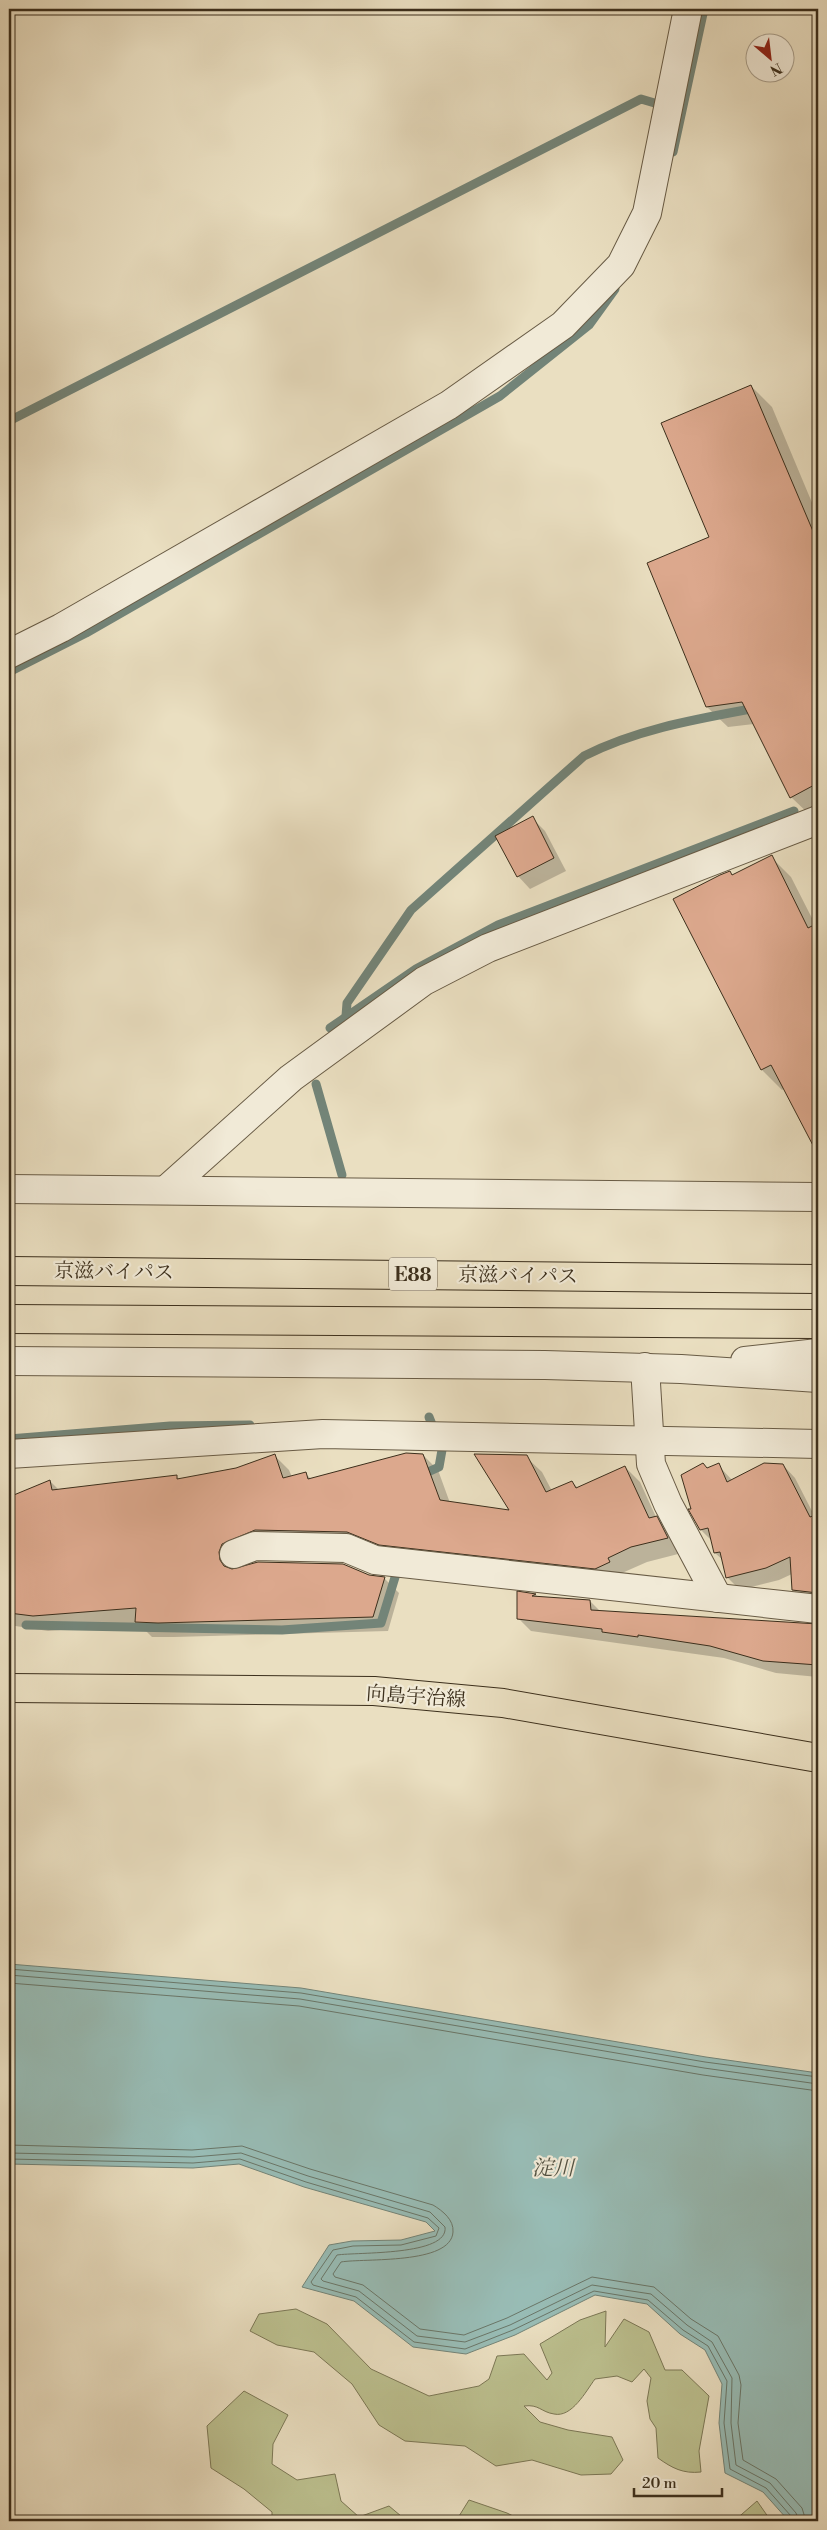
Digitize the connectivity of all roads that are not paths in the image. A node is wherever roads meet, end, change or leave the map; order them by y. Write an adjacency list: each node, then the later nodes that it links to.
1 (688, 9): 2 (street)
2 (9, 654)
3 (818, 820): 5 (street)
4 (9, 1189): 5 (street)
5 (166, 1190): 6 (street)
6 (818, 1197)
7 (9, 1271): 8 (main road, 京滋バイパス / E88)
8 (818, 1279)
9 (9, 1319): 10 (main road)
10 (818, 1324)
11 (818, 1353): 14 (street)
12 (9, 1361): 13 (street)
13 (645, 1367): 14 (street); 16 (street)
14 (681, 1369): 15 (street)
15 (818, 1378)
16 (649, 1441): 17 (street); 18 (street); 20 (street)
17 (818, 1444)
18 (9, 1454)
19 (234, 1554): 20 (street)
20 (718, 1598): 21 (street)
21 (818, 1609)
22 (9, 1688): 23 (main road, 向島宇治線)
23 (818, 1758)

